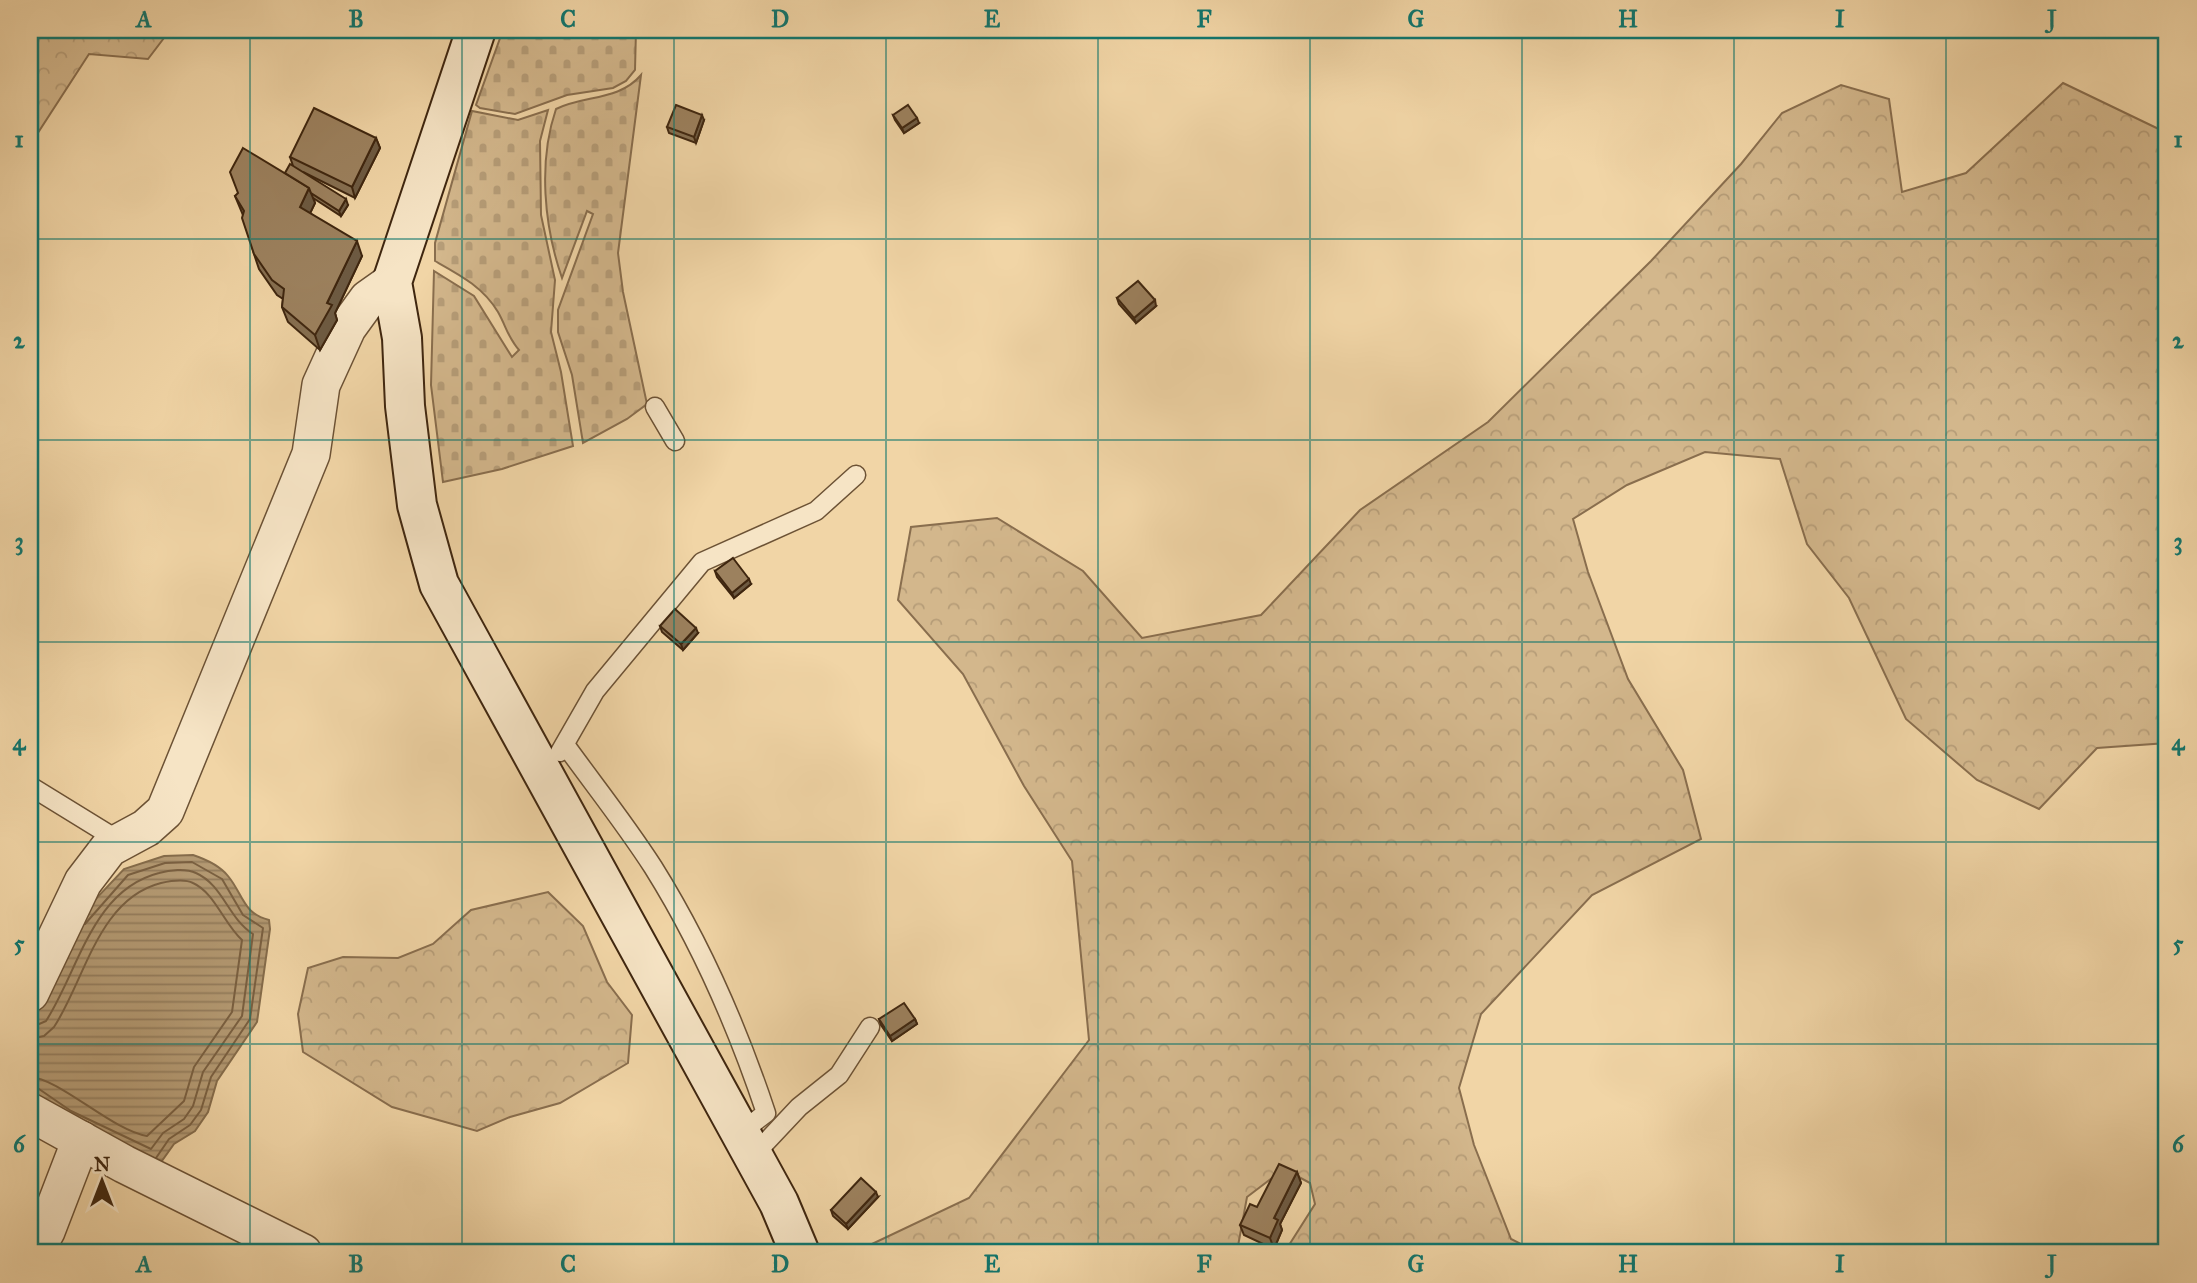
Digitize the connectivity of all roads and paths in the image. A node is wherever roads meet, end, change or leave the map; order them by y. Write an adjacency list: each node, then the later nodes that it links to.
1 (476, 30): 2 (street)
2 (392, 282): 6 (street); 8 (street)
3 (655, 407): 4 (lane)
4 (676, 440)
5 (856, 475): 6 (lane)
6 (553, 759): 13 (street); 13 (lane)
7 (30, 786): 8 (lane)
8 (121, 842): 9 (street)
9 (30, 993)
10 (870, 1027): 13 (lane)
11 (30, 1112): 12 (street)
12 (81, 1140): 14 (street); 15 (street)
13 (746, 1144): 16 (street)
14 (34, 1253)
15 (303, 1253)
16 (800, 1253)

